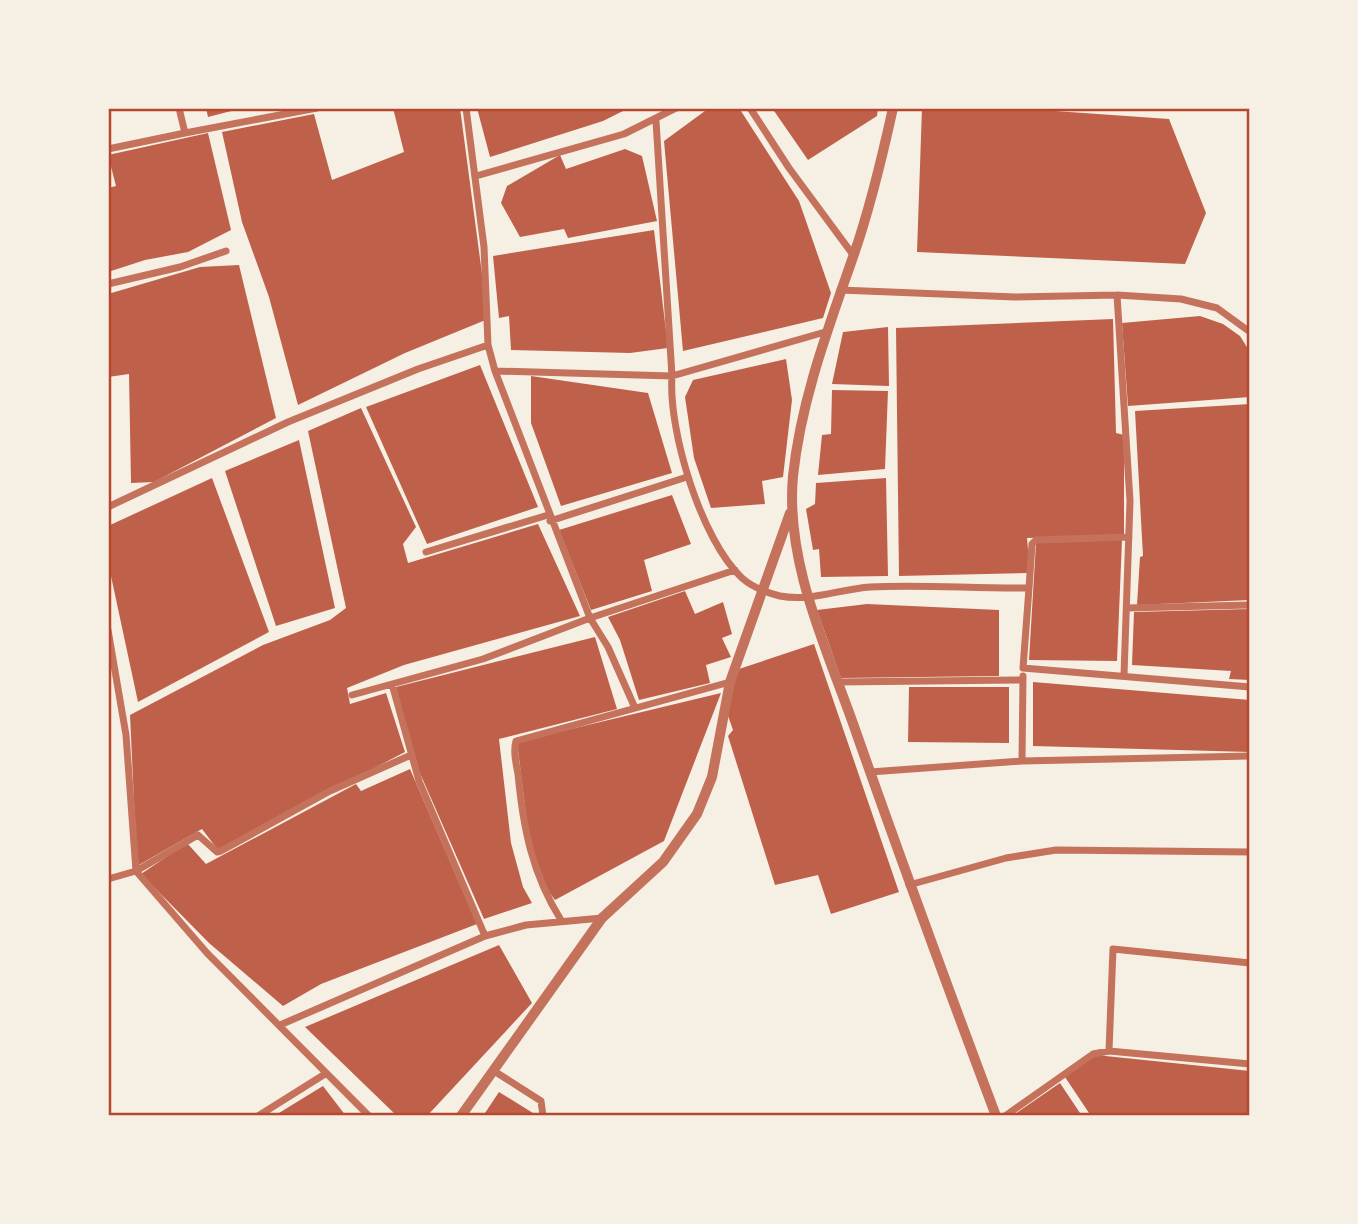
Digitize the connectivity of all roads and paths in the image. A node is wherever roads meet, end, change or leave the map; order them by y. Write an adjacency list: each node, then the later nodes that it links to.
1 (179, 108): 8 (street)
2 (317, 108): 8 (street)
3 (466, 108): 10 (street)
4 (676, 108): 7 (street)
5 (750, 108): 12 (street)
6 (893, 108): 12 (street)
7 (656, 121): 10 (street); 20 (street)
8 (185, 132): 9 (street)
9 (108, 149)
10 (476, 176): 18 (street)
11 (226, 251): 13 (street)
12 (854, 256): 14 (street)
13 (108, 284)
14 (840, 290): 15 (street); 17 (street)
15 (1117, 295): 16 (street); 25 (street)
16 (1248, 328)
17 (825, 332): 20 (street); 23 (street)
18 (488, 345): 19 (street); 22 (street)
19 (495, 371): 20 (street); 24 (street)
20 (672, 376): 21 (street)
21 (687, 477): 24 (street); 27 (street)
22 (108, 507)
23 (792, 509): 29 (street); 30 (street)
24 (549, 518): 26 (street); 33 (street)
25 (1129, 537): 28 (street); 32 (street)
26 (426, 552)
27 (735, 569): 29 (street); 33 (street)
28 (1029, 588): 30 (street); 35 (street)
29 (763, 590): 30 (street); 38 (street)
30 (808, 598): 39 (street)
31 (1250, 605): 32 (street)
32 (1127, 608): 36 (street)
33 (590, 618): 40 (street); 43 (street)
34 (108, 630): 49 (street)
35 (1023, 668): 36 (street); 37 (street)
36 (1124, 675): 41 (street)
37 (1023, 680): 39 (street); 46 (street)
38 (730, 682): 43 (street); 52 (street)
39 (839, 682): 47 (street)
40 (392, 684): 42 (street); 44 (street)
41 (1250, 687)
42 (352, 695)
43 (635, 708): 53 (street)
44 (411, 755): 49 (street); 54 (street)
45 (1250, 756): 46 (street)
46 (1022, 761): 47 (street)
47 (870, 772): 51 (street)
48 (1250, 852): 51 (street)
49 (135, 871): 50 (street); 56 (street)
50 (108, 879)
51 (908, 885): 65 (street)
52 (602, 918): 53 (street); 59 (street)
53 (561, 920): 54 (street)
54 (485, 936): 56 (street)
55 (1250, 963): 57 (street)
56 (280, 1025): 60 (street)
57 (1109, 1051): 58 (street); 66 (street)
58 (1250, 1064)
59 (494, 1071): 63 (street); 64 (street)
60 (325, 1074): 61 (street); 62 (street)
61 (258, 1115)
62 (369, 1115)
63 (461, 1115)
64 (543, 1115)
65 (996, 1115)
66 (1005, 1115)

